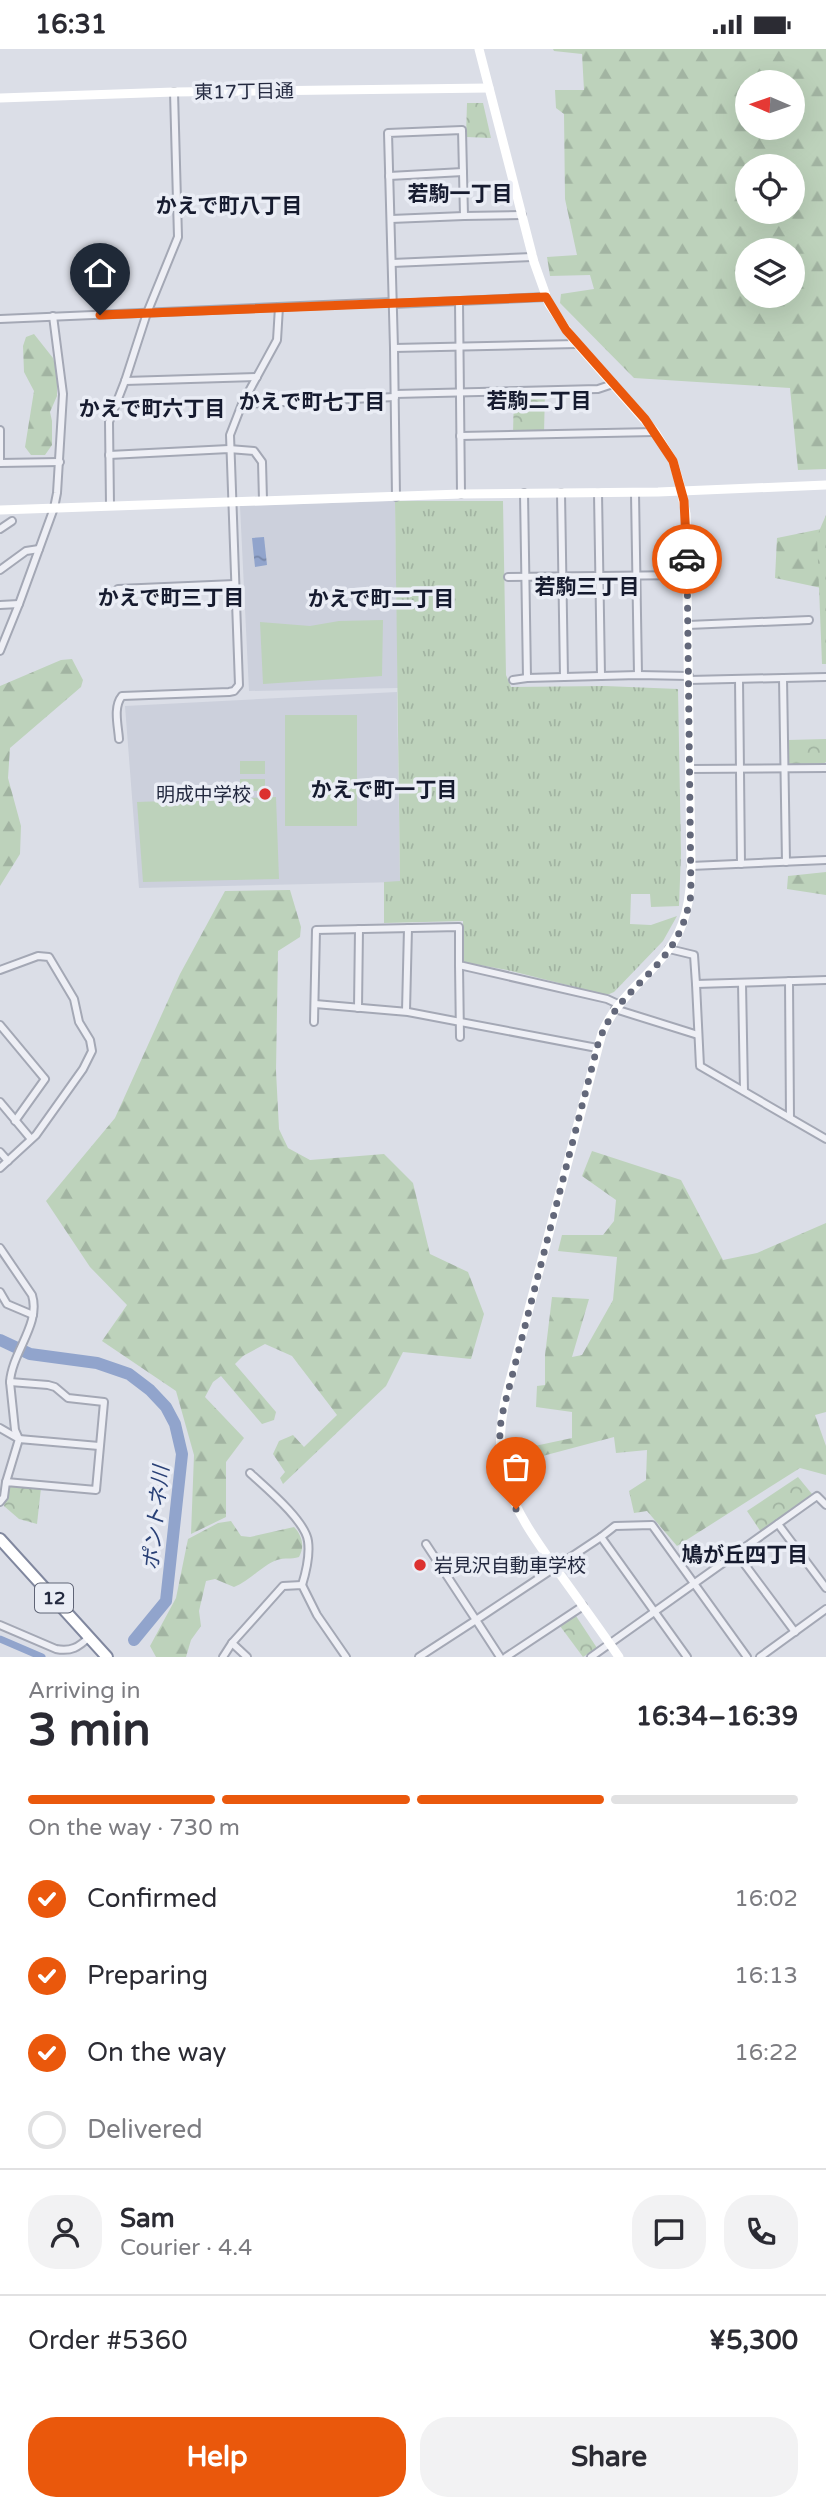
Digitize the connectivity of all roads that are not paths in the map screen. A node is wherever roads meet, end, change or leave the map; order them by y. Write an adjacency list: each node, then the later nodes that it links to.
1 (479, 49): 2 (street)
2 (489, 88): 3 (street, 東17丁目通); 7 (street)
3 (174, 92): 4 (street, 東17丁目通); 16 (street)
4 (0, 98)
5 (463, 172): 6 (street); 6 (street); 8 (street)
6 (389, 176): 9 (street)
7 (522, 215): 8 (street); 10 (street)
8 (464, 216): 9 (street)
9 (391, 219): 11 (street)
10 (532, 257): 11 (street); 12 (street)
11 (392, 263): 14 (street)
12 (546, 297): 13 (street); 19 (street)
13 (459, 302): 14 (street); 20 (street)
14 (393, 303): 15 (street); 21 (street)
15 (279, 307): 16 (street); 22 (street)
16 (147, 313): 17 (street); 23 (street)
17 (53, 316): 18 (street); 33 (street)
18 (0, 319)
19 (577, 344): 20 (street); 24 (street)
20 (460, 347): 21 (street); 25 (street)
21 (394, 348): 26 (street)
22 (257, 377): 23 (street); 27 (street)
23 (125, 381): 32 (street)
24 (613, 384): 25 (street); 29 (street)
25 (460, 392): 26 (street); 30 (street)
26 (395, 395): 27 (street); 42 (street)
27 (242, 404): 31 (street)
28 (0, 430): 34 (street)
29 (655, 432): 30 (street); 36 (street)
30 (460, 436): 41 (street)
31 (229, 449): 32 (street); 43 (street); 44 (street)
32 (109, 455): 45 (street)
33 (60, 462): 34 (street); 46 (street)
34 (0, 463)
35 (826, 485): 36 (street)
36 (682, 491): 40 (street); 53 (street)
37 (524, 493): 38 (street); 41 (street); 54 (street)
38 (561, 493): 39 (street); 55 (street)
39 (598, 493): 40 (street); 56 (street)
40 (635, 493): 52 (street)
41 (460, 494): 42 (street)
42 (396, 496): 43 (street)
43 (263, 500): 44 (street)
44 (231, 501): 45 (street); 58 (street)
45 (110, 505): 46 (street)
46 (54, 508): 47 (street); 50 (street)
47 (0, 510)
48 (12, 521): 49 (street)
49 (0, 529)
50 (39, 548): 51 (street); 60 (street)
51 (0, 570)
52 (638, 575): 53 (street); 56 (street); 65 (street)
53 (687, 575): 63 (street)
54 (525, 576): 55 (street); 57 (street); 69 (street)
55 (561, 576): 56 (street); 67 (street)
56 (599, 576): 66 (street)
57 (508, 577)
58 (235, 584): 59 (street); 74 (street)
59 (118, 589)
60 (19, 604): 61 (street); 64 (street)
61 (0, 605)
62 (809, 620): 63 (street)
63 (688, 625): 70 (street)
64 (0, 652)
65 (638, 675): 66 (street); 70 (street)
66 (601, 676): 67 (street)
67 (564, 677): 69 (street)
68 (826, 677): 71 (street)
69 (527, 678): 73 (street)
70 (689, 678): 72 (street); 78 (street)
71 (783, 678): 72 (street); 76 (street)
72 (740, 679): 75 (street)
73 (513, 680)
74 (119, 739)
75 (740, 768): 76 (street); 78 (street); 81 (street)
76 (785, 768): 77 (street); 80 (street)
77 (826, 768)
78 (690, 769): 82 (street)
79 (826, 860): 80 (street)
80 (786, 862): 81 (street)
81 (741, 864): 82 (street)
82 (691, 866): 85 (street)
83 (408, 928): 84 (street); 86 (street); 95 (street)
84 (359, 929): 92 (street); 94 (street)
85 (670, 949): 90 (street); 93 (street)
86 (459, 965): 93 (street); 96 (street)
87 (0, 970): 106 (street)
88 (826, 980): 89 (street)
89 (789, 981): 91 (street); 104 (street)
90 (696, 983): 91 (street); 99 (street)
91 (742, 983): 102 (street)
92 (314, 1004): 94 (street); 97 (street)
93 (617, 1006): 99 (street); 101 (street)
94 (358, 1008): 95 (street)
95 (406, 1011): 96 (street)
96 (460, 1021): 100 (street); 101 (street)
97 (314, 1022)
98 (0, 1025): 105 (street)
99 (698, 1035): 102 (street)
100 (460, 1037)
101 (597, 1048): 127 (street)
102 (744, 1091): 104 (street)
103 (0, 1102): 105 (street)
104 (790, 1118): 107 (street)
105 (15, 1121): 106 (street)
106 (32, 1139): 109 (street)
107 (826, 1139)
108 (0, 1152): 109 (street)
109 (8, 1161): 110 (street)
110 (0, 1168)
111 (0, 1248): 113 (street)
112 (0, 1292): 113 (street)
113 (33, 1315): 114 (street)
114 (10, 1382): 116 (street); 117 (street)
115 (0, 1428): 116 (street)
116 (19, 1440): 117 (street); 119 (street)
117 (99, 1446): 119 (street)
118 (250, 1473): 129 (street)
119 (6, 1482): 120 (street)
120 (0, 1502)
121 (826, 1506): 122 (street)
122 (778, 1524): 126 (street); 130 (street)
123 (601, 1537): 127 (street); 128 (street); 133 (street)
124 (0, 1539): 137 (highway, 12)
125 (426, 1544): 134 (street)
126 (737, 1554): 128 (street); 136 (street)
127 (556, 1568): 131 (street); 134 (street)
128 (694, 1584): 133 (street); 150 (street)
129 (302, 1585): 138 (street); 143 (street)
130 (826, 1588)
131 (583, 1606): 139 (street); 146 (street)
132 (826, 1609): 136 (street)
133 (655, 1612): 139 (street); 149 (street)
134 (476, 1620): 144 (street); 145 (street)
135 (0, 1625): 137 (street)
136 (795, 1632): 151 (street)
137 (89, 1637): 140 (highway, 12)
138 (232, 1643): 141 (street); 142 (street)
139 (610, 1644): 147 (street); 148 (street)
140 (107, 1657)
141 (223, 1657)
142 (247, 1657)
143 (346, 1657)
144 (419, 1657)
145 (500, 1657)
146 (506, 1657)
147 (591, 1657)
148 (620, 1657)
149 (687, 1657)
150 (747, 1657)
151 (760, 1657)

